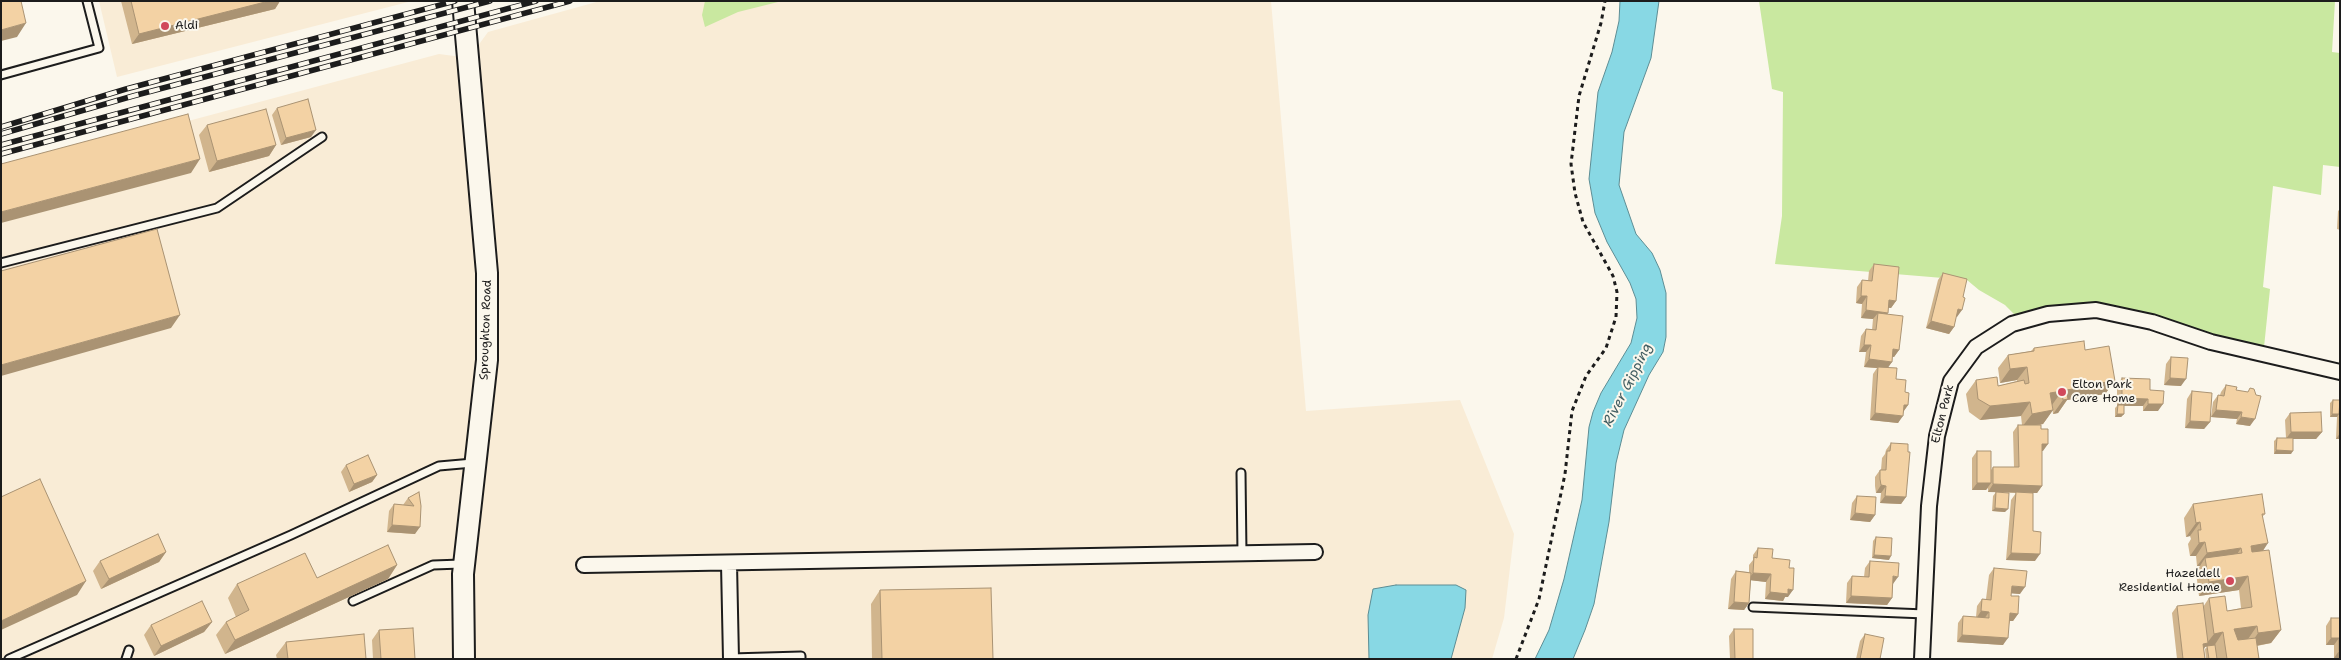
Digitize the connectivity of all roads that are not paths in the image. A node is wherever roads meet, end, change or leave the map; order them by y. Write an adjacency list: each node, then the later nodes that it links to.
1 (87, 1): 3 (lane)
2 (464, 1): 7 (street, Sproughton Road)
3 (1, 74)
4 (322, 137): 5 (lane)
5 (1, 263)
6 (2340, 372): 16 (street, Elton Park)
7 (476, 463): 11 (street, Sproughton Road); 19 (lane)
8 (1241, 473): 10 (lane)
9 (1315, 552): 10 (street)
10 (1242, 554): 12 (street)
11 (464, 564): 14 (lane); 21 (street, Sproughton Road)
12 (729, 564): 13 (street); 18 (street)
13 (584, 566)
14 (353, 601)
15 (1753, 607): 16 (lane)
16 (1924, 614): 23 (street, Elton Park)
17 (129, 650): 20 (lane)
18 (731, 658): 22 (lane)
19 (9, 659)
20 (126, 659)
21 (464, 659)
22 (801, 659)
23 (1922, 659)

